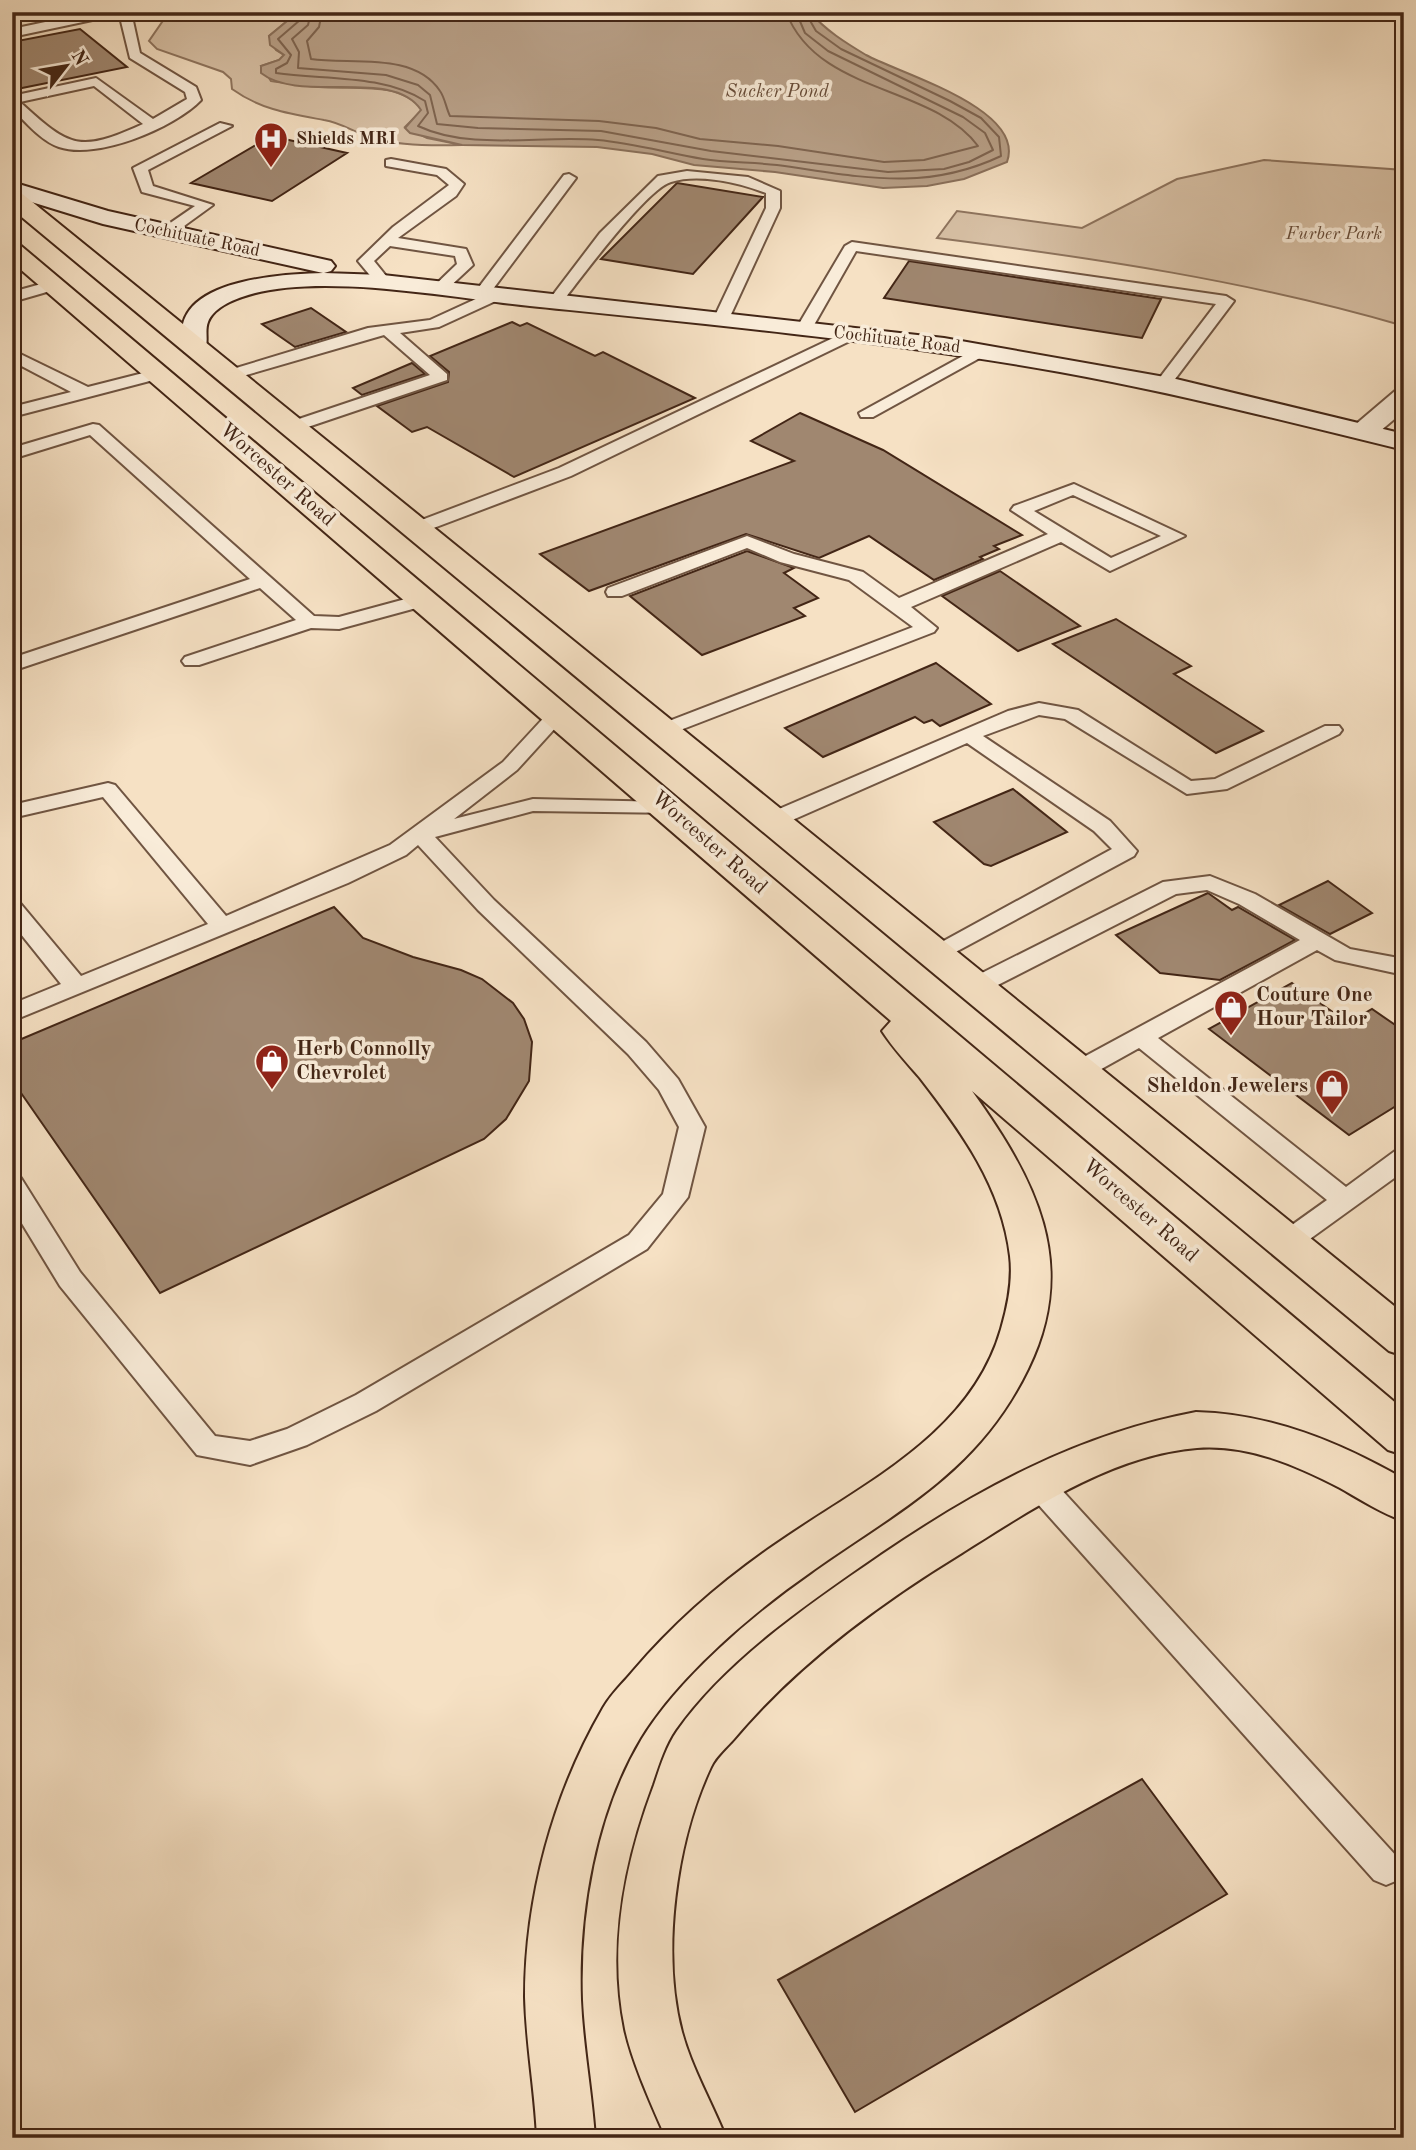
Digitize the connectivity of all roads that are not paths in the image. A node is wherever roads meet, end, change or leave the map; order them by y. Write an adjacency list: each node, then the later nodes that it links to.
1 (112, 12): 3 (lane)
2 (120, 12): 5 (lane)
3 (12, 33)
4 (12, 101): 5 (lane); 5 (lane)
5 (151, 124)
6 (225, 126): 11 (lane)
7 (391, 163): 12 (lane)
8 (569, 178): 17 (lane)
9 (12, 189): 11 (main road, Cochituate Road)
10 (12, 197): 24 (highway)
11 (168, 231): 14 (main road, Cochituate Road)
12 (386, 241): 14 (lane); 16 (lane)
13 (12, 250): 15 (highway, Worcester Road)
14 (383, 282): 16 (main road, Cochituate Road); 24 (main road, Cochituate Road)
15 (52, 286): 18 (lane); 27 (highway, Worcester Road)
16 (439, 289): 17 (main road, Cochituate Road)
17 (488, 295): 19 (main road, Cochituate Road); 22 (lane)
18 (12, 297)
19 (554, 303): 20 (main road, Cochituate Road); 20 (lane)
20 (721, 320): 21 (main road, Cochituate Road)
21 (804, 329): 23 (main road, Cochituate Road); 29 (lane)
22 (388, 330): 28 (lane); 35 (lane)
23 (852, 334): 25 (main road, Cochituate Road); 40 (lane)
24 (194, 347): 28 (highway)
25 (981, 351): 29 (main road, Cochituate Road); 34 (lane)
26 (12, 355): 30 (lane)
27 (159, 374): 30 (lane); 44 (highway, Worcester Road)
28 (229, 375): 35 (highway)
29 (1163, 384): 37 (main road, Cochituate Road)
30 (83, 391): 32 (lane)
31 (1404, 397): 37 (main road)
32 (59, 398): 33 (lane); 36 (lane)
33 (12, 412)
34 (867, 413)
35 (293, 427): 40 (highway)
36 (93, 429): 39 (lane); 42 (lane)
37 (1364, 431): 38 (main road, Cochituate Road)
38 (1404, 442)
39 (12, 454)
40 (417, 528): 50 (highway)
41 (1062, 535): 41 (lane); 45 (lane)
42 (264, 581): 46 (lane); 48 (lane)
43 (615, 592): 45 (lane)
44 (424, 600): 46 (lane); 49 (highway, Worcester Road)
45 (897, 606): 50 (lane)
46 (309, 622): 47 (lane)
47 (192, 661)
48 (12, 665)
49 (558, 714): 53 (highway, Worcester Road); 56 (lane)
50 (663, 730): 55 (highway)
51 (1332, 730): 52 (lane)
52 (968, 735): 55 (lane); 61 (lane)
53 (668, 808): 56 (lane); 59 (highway, Worcester Road)
54 (12, 812): 58 (lane)
55 (773, 820): 61 (highway)
56 (420, 834): 58 (lane); 69 (lane)
57 (12, 908): 64 (lane)
58 (222, 926): 64 (lane)
59 (809, 928): 73 (highway, Worcester Road); 77 (highway)
60 (1317, 940): 62 (lane); 63 (lane); 66 (lane)
61 (937, 954): 63 (highway)
62 (1404, 967)
63 (976, 986): 67 (highway)
64 (76, 987): 65 (lane)
65 (12, 1013)
66 (1141, 1037): 67 (lane); 70 (lane)
67 (1078, 1070): 71 (highway)
68 (1404, 1158): 70 (lane)
69 (12, 1185)
70 (1345, 1200): 71 (lane)
71 (1287, 1242): 72 (highway)
72 (1404, 1339)
73 (1404, 1437)
74 (1038, 1484): 75 (highway); 76 (lane); 78 (highway)
75 (1404, 1502)
76 (1386, 1869)
77 (566, 2138)
78 (697, 2138)

